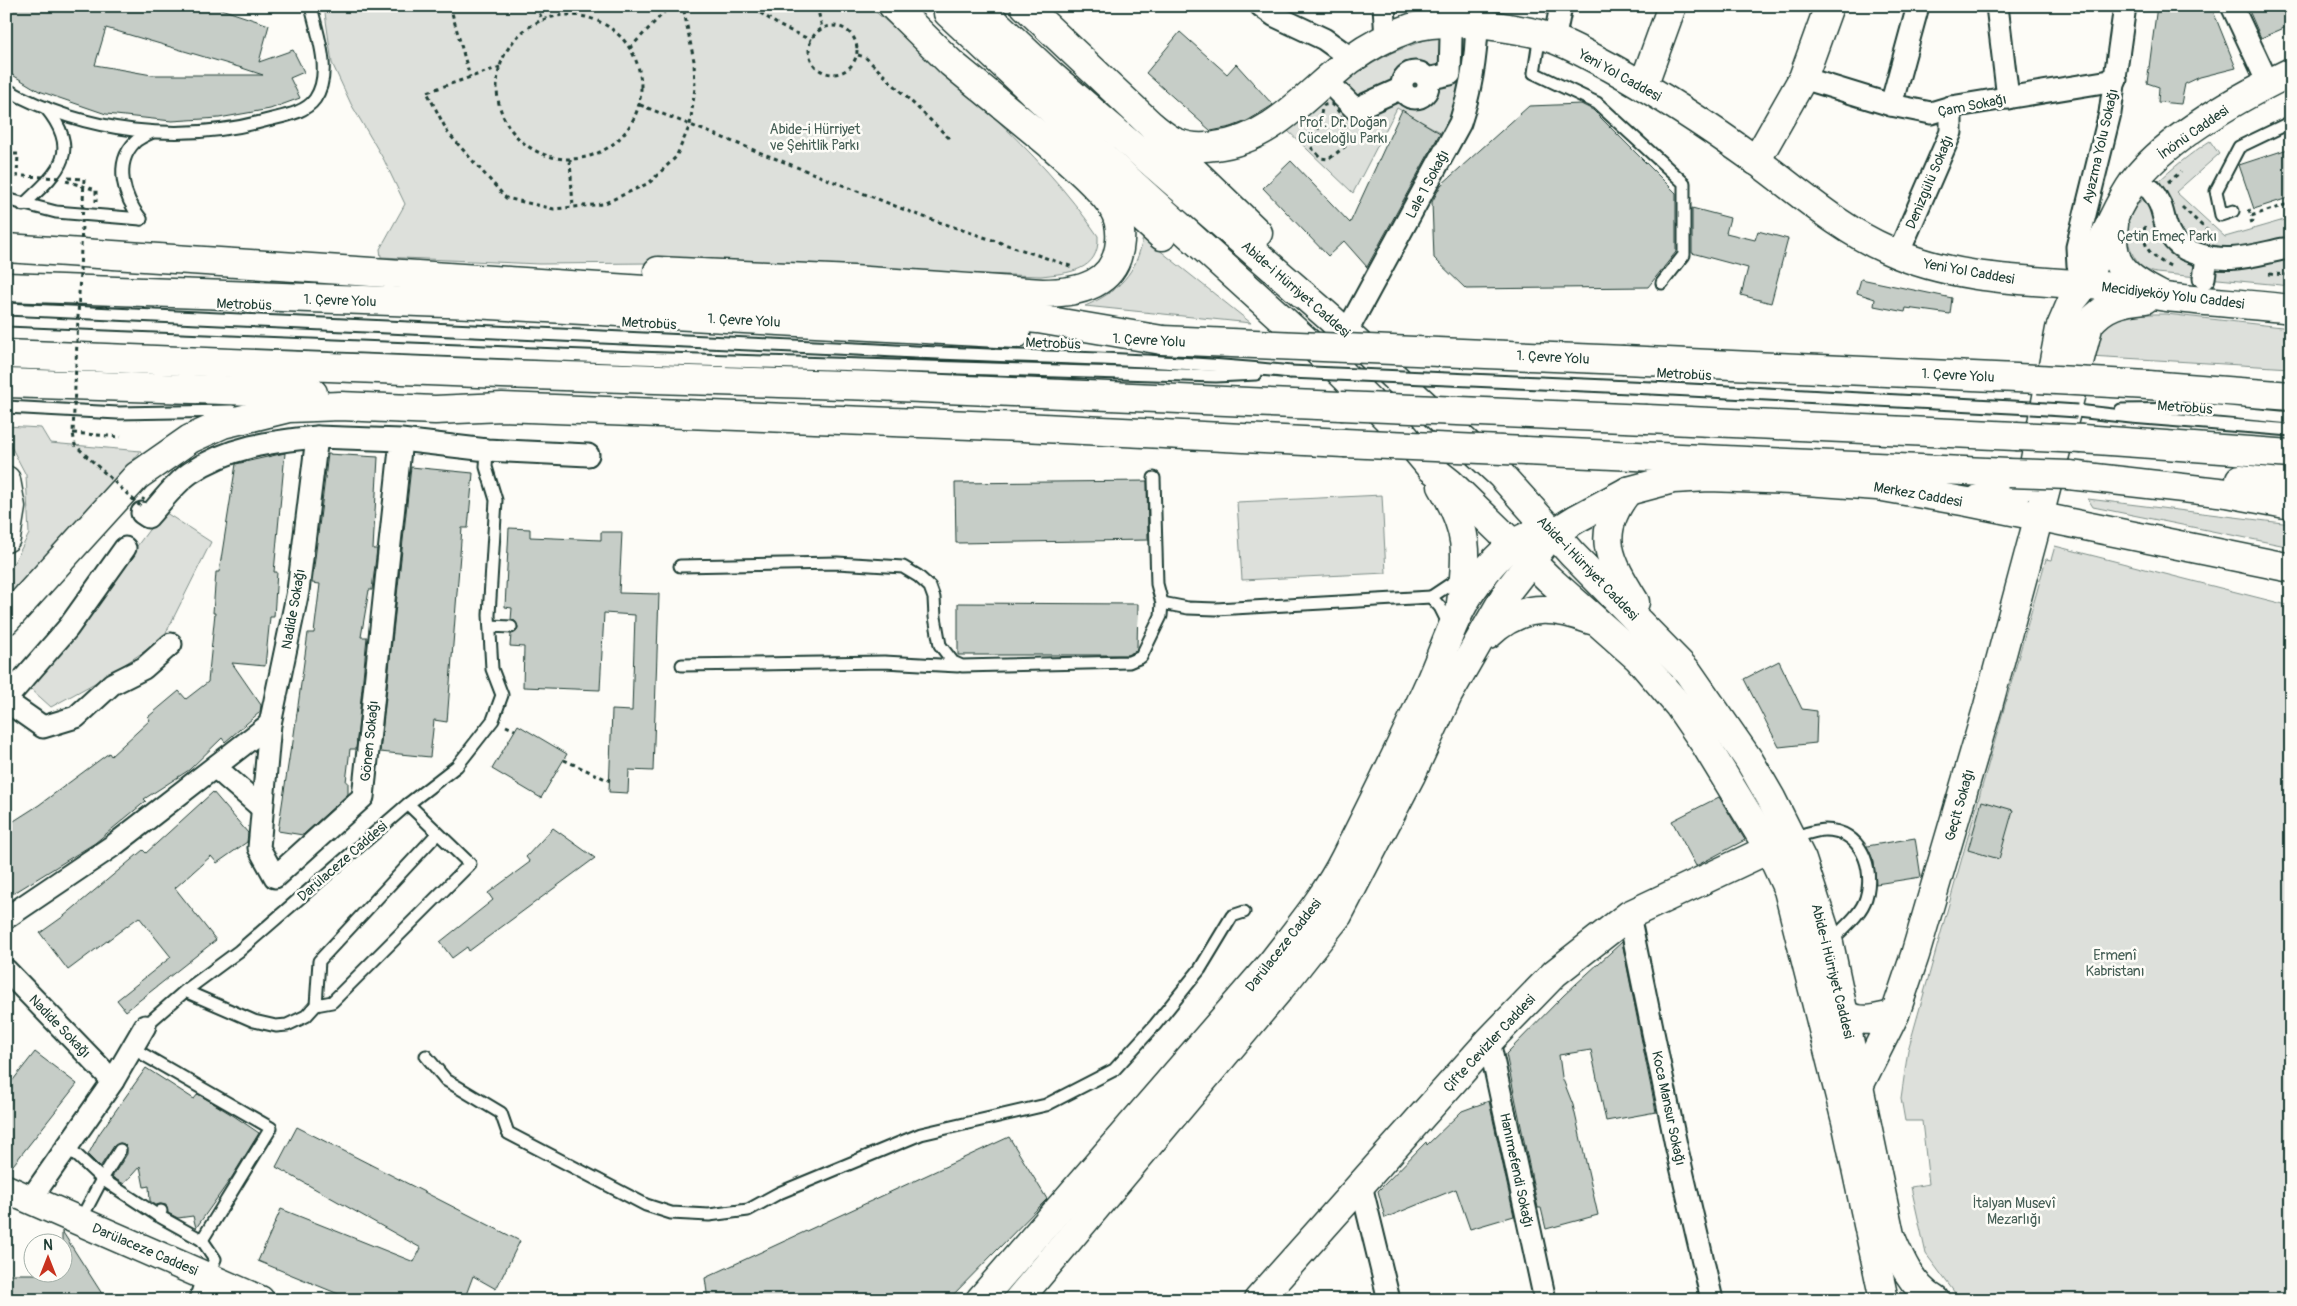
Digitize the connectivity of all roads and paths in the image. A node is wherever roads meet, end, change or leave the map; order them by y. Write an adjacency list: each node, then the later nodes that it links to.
1 (311, 6): 48 (lane)
2 (450, 6): 33 (path)
3 (536, 6): 22 (path)
4 (670, 6): 28 (path)
5 (683, 6): 46 (path)
6 (746, 6): 27 (path)
7 (817, 6): 23 (path)
8 (893, 6): 31 (main road)
9 (978, 6): 79 (main road, Abide-i Hürriyet Caddesi)
10 (1025, 6): 47 (main road)
11 (1261, 6): 30 (street)
12 (1384, 6): 25 (street)
13 (1560, 6): 26 (street)
14 (1672, 6): 37 (main road)
15 (1829, 6): 34 (main road)
16 (1918, 6): 41 (street)
17 (1997, 6): 40 (street)
18 (2125, 6): 36 (street, Ayazma Yolu Sokağı)
19 (2232, 6): 35 (street)
20 (941, 9): 31 (main road); 84 (main road, Abide-i Hürriyet Caddesi)
21 (1473, 16): 25 (main road, Yeni Yol Caddesi); 26 (main road, Yeni Yol Caddesi); 79 (street, Lale 1 Sokağı)
22 (543, 21): 28 (path); 32 (path)
23 (822, 28): 27 (path); 29 (path)
24 (1451, 37): 39 (street)
25 (1386, 38): 30 (main road, Yeni Yol Caddesi)
26 (1547, 38): 37 (main road, Yeni Yol Caddesi); 73 (lane)
27 (811, 40): 29 (path)
28 (630, 48): 42 (path)
29 (858, 54): 49 (path)
30 (1352, 59): 47 (main road, Yeni Yol Caddesi)
31 (951, 62): 50 (main road)
32 (500, 67): 33 (path); 52 (path)
33 (470, 77): 60 (path)
34 (1802, 78): 41 (street, Çam Sokağı); 53 (main road)
35 (2280, 78): 62 (main road, İnönü Caddesi)
36 (2116, 80): 40 (street, Çam Sokağı); 74 (street, Ayazma Yolu Sokağı)
37 (1642, 86): 53 (main road, Yeni Yol Caddesi)
38 (6, 88): 44 (lane)
39 (1334, 97): 39 (path)
40 (2008, 98): 43 (street, Çam Sokağı)
41 (1891, 104): 43 (street, Çam Sokağı)
42 (640, 106): 46 (path); 52 (path)
43 (1951, 107): 69 (street, Denizgülü Sokağı)
44 (46, 108): 48 (lane); 59 (lane)
45 (2291, 122): 61 (lane)
46 (690, 125): 60 (path); 71 (path)
47 (1152, 126): 79 (main road)
48 (152, 132): 59 (lane)
49 (949, 138)
50 (1052, 146): 71 (main road); 84 (main road)
51 (6, 154): 96 (path, bridge)
52 (570, 160): 60 (path)
53 (1756, 161): 69 (main road, Yeni Yol Caddesi)
54 (64, 180): 57 (path)
55 (2151, 190): 67 (street)
56 (6, 200): 59 (lane)
57 (96, 200)
58 (2291, 203): 63 (path)
59 (23, 205)
60 (572, 207)
61 (2233, 211): 63 (path)
62 (2116, 213): 74 (main road, İnönü Caddesi); 76 (main road, İnönü Caddesi)
63 (2251, 216): 64 (path)
64 (2250, 222)
65 (6, 232): 68 (main road)
66 (6, 248): 68 (main road)
67 (2291, 249)
68 (70, 252): 70 (main road)
69 (1898, 254): 72 (main road, Yeni Yol Caddesi)
70 (369, 271): 71 (main road); 82 (main road)
71 (1104, 277)
72 (2013, 279): 74 (main road, Yeni Yol Caddesi); 80 (main road)
73 (1662, 283)
74 (2085, 284): 76 (main road, Mecidiyeköy Yolu Caddesi); 80 (main road, İnönü Caddesi)
75 (6, 287): 82 (main road, 1. Çevre Yolu)
76 (2164, 296): 77 (main road, Mecidiyeköy Yolu Caddesi); 112 (main road, Geçit Sokağı)
77 (2291, 308)
78 (6, 309): 85 (lane, Metrobüs)
79 (1338, 326): 114 (main road, Abide-i Hürriyet Caddesi)
80 (2060, 329): 109 (main road, İnönü Caddesi)
81 (6, 333): 85 (lane, Metrobüs)
82 (1162, 340): 88 (main road, 1. Çevre Yolu, bridge)
83 (6, 354): 100 (main road, bridge)
84 (1334, 366): 103 (main road, Abide-i Hürriyet Caddesi)
85 (1290, 372): 93 (lane, Metrobüs, bridge)
86 (2291, 379): 88 (main road)
87 (6, 383): 91 (main road)
88 (2148, 385): 89 (main road, 1. Çevre Yolu)
89 (2291, 396)
90 (6, 407): 92 (lane)
91 (502, 407): 92 (main road); 104 (main road, bridge)
92 (289, 408): 123 (main road)
93 (2077, 411): 94 (lane, Metrobüs); 95 (lane, Metrobüs)
94 (2291, 418)
95 (2291, 430)
96 (73, 433): 97 (path); 111 (path, bridge)
97 (121, 437)
98 (318, 437): 99 (street); 111 (street); 134 (street, Nadide Sokağı)
99 (401, 440): 102 (street); 139 (street, Gönen Sokağı)
100 (2291, 454)
101 (588, 455): 102 (street)
102 (487, 459): 126 (lane, Darülaceze Caddesi)
103 (1431, 468): 113 (main road, Abide-i Hürriyet Caddesi); 120 (main road)
104 (2069, 475): 107 (main road); 110 (main road)
105 (1154, 478): 122 (lane)
106 (6, 480): 115 (main road)
107 (2291, 484)
108 (1628, 491): 109 (main road, Merkez Caddesi); 114 (main road, Merkez Caddesi); 129 (main road)
109 (1968, 502): 112 (main road, Merkez Caddesi)
110 (2291, 505)
111 (143, 506)
112 (2039, 516): 119 (main road, Merkez Caddesi); 150 (main road, Geçit Sokağı)
113 (1489, 522): 114 (main road); 117 (main road, Abide-i Hürriyet Caddesi)
114 (1552, 534): 117 (main road); 129 (main road, Abide-i Hürriyet Caddesi)
115 (6, 538)
116 (125, 548): 133 (street)
117 (1523, 553): 124 (main road, Darülaceze Caddesi); 125 (main road, Abide-i Hürriyet Caddesi); 128 (main road, Darülaceze Caddesi)
118 (680, 566): 132 (lane)
119 (2291, 568)
120 (1466, 572): 121 (lane); 124 (main road)
121 (1431, 597): 122 (lane); 124 (lane)
122 (1162, 603): 132 (lane)
123 (6, 620)
124 (1456, 620): 168 (main road, Darülaceze Caddesi)
125 (1599, 623): 128 (main road); 141 (main road, Abide-i Hürriyet Caddesi)
126 (490, 626): 127 (lane); 138 (lane, Darülaceze Caddesi)
127 (511, 627)
128 (1481, 640): 169 (main road, Darülaceze Caddesi)
129 (1660, 641): 141 (main road, Abide-i Hürriyet Caddesi)
130 (171, 644): 133 (street)
131 (682, 665): 132 (lane)
132 (962, 666)
133 (6, 700)
134 (270, 724): 136 (street); 139 (street, Gönen Sokağı)
135 (564, 760): 137 (path)
136 (215, 767): 139 (street); 144 (street)
137 (610, 781)
138 (408, 804): 140 (lane); 147 (lane, Darülaceze Caddesi)
139 (262, 808)
140 (438, 834): 148 (lane); 148 (lane)
141 (1780, 843): 143 (main road, Çifte Cevizler Caddesi); 145 (main road, Abide-i Hürriyet Caddesi); 145 (lane); 157 (main road, Abide-i Hürriyet Caddesi)
142 (1244, 912): 154 (lane)
143 (1629, 914): 152 (main road, Çifte Cevizler Caddesi); 173 (street, Koca Mansur Sokağı)
144 (6, 918)
145 (1829, 943): 149 (main road, Abide-i Hürriyet Caddesi)
146 (6, 970): 155 (street, Nadide Sokağı)
147 (185, 991): 148 (lane); 151 (lane, Darülaceze Caddesi)
148 (316, 1005)
149 (1844, 1014): 150 (main road); 156 (main road, Abide-i Hürriyet Caddesi)
150 (1895, 1014): 156 (main road, Geçit Sokağı)
151 (145, 1026): 153 (street, Darülaceze Caddesi)
152 (1489, 1041): 161 (main road, Çifte Cevizler Caddesi); 172 (street, Hanımefendi Sokağı)
153 (132, 1048): 155 (street, Darülaceze Caddesi); 165 (lane)
154 (426, 1056)
155 (113, 1081): 158 (street, Darülaceze Caddesi)
156 (1859, 1086): 157 (main road, Geçit Sokağı); 175 (main road, Abide-i Hürriyet Caddesi)
157 (1846, 1121): 174 (main road, Abide-i Hürriyet Caddesi)
158 (67, 1146): 160 (lane); 163 (street, Darülaceze Caddesi)
159 (120, 1150): 160 (lane)
160 (102, 1179): 164 (lane); 165 (lane)
161 (1361, 1185): 170 (main road, Çifte Cevizler Caddesi); 171 (street)
162 (6, 1189): 163 (main road, Darülaceze Caddesi)
163 (30, 1200): 164 (main road, Darülaceze Caddesi)
164 (80, 1221): 166 (main road, Darülaceze Caddesi)
165 (202, 1240): 166 (lane)
166 (204, 1288): 167 (main road, Darülaceze Caddesi)
167 (260, 1300)
168 (980, 1300)
169 (1018, 1300)
170 (1258, 1300)
171 (1389, 1300)
172 (1545, 1300)
173 (1712, 1300)
174 (1884, 1300)
175 (1935, 1300)

